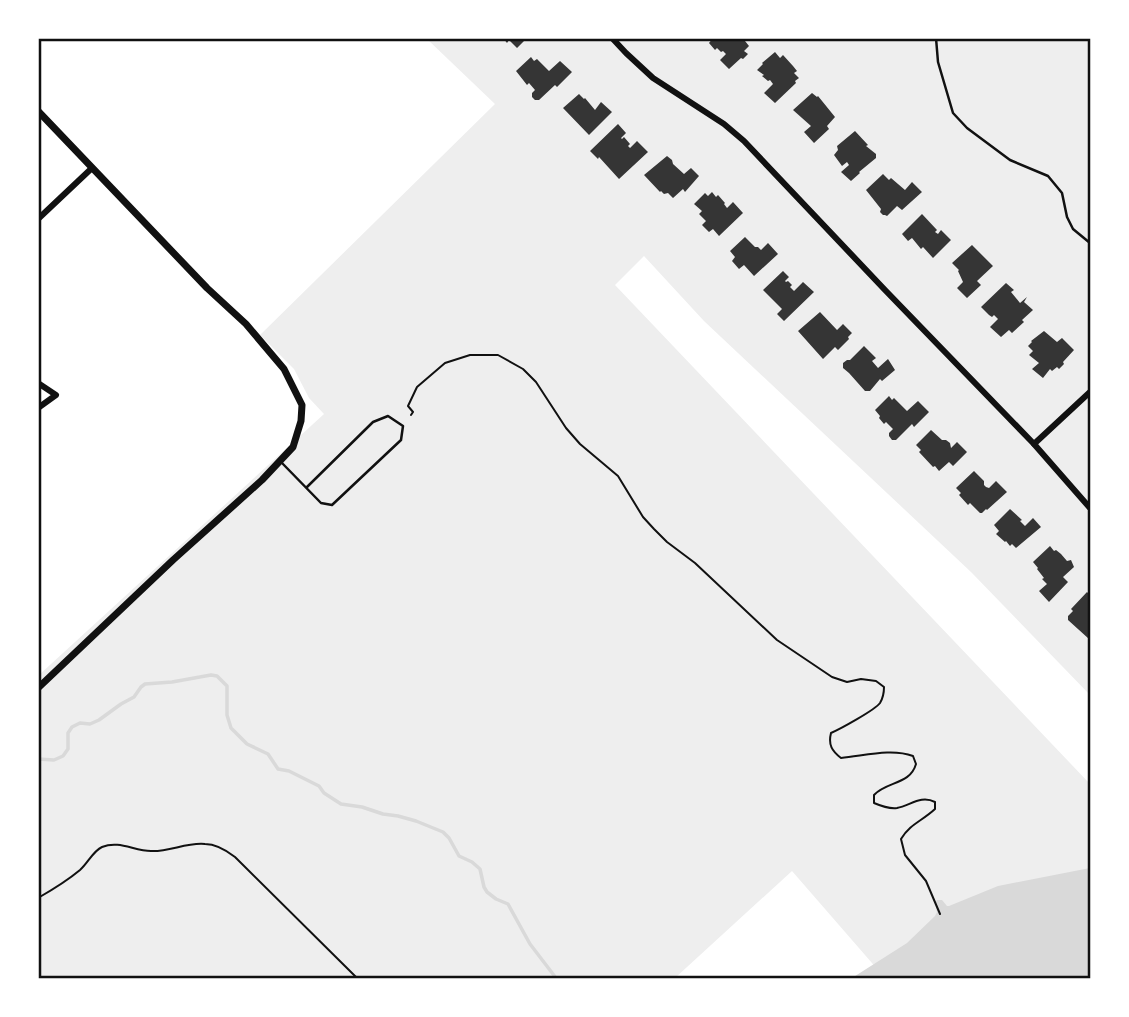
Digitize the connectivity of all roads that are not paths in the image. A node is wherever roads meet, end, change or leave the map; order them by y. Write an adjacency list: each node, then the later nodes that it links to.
1 (612, 38): 10 (street)
2 (936, 38): 6 (lane)
3 (38, 111): 4 (street)
4 (92, 168): 5 (street); 11 (street)
5 (38, 219)
6 (1090, 243)
7 (38, 383): 9 (street)
8 (1090, 392): 10 (street)
9 (38, 408)
10 (1034, 444): 13 (street)
11 (280, 461): 12 (lane); 14 (street)
12 (307, 487): 12 (lane)
13 (1090, 508)
14 (38, 688)

